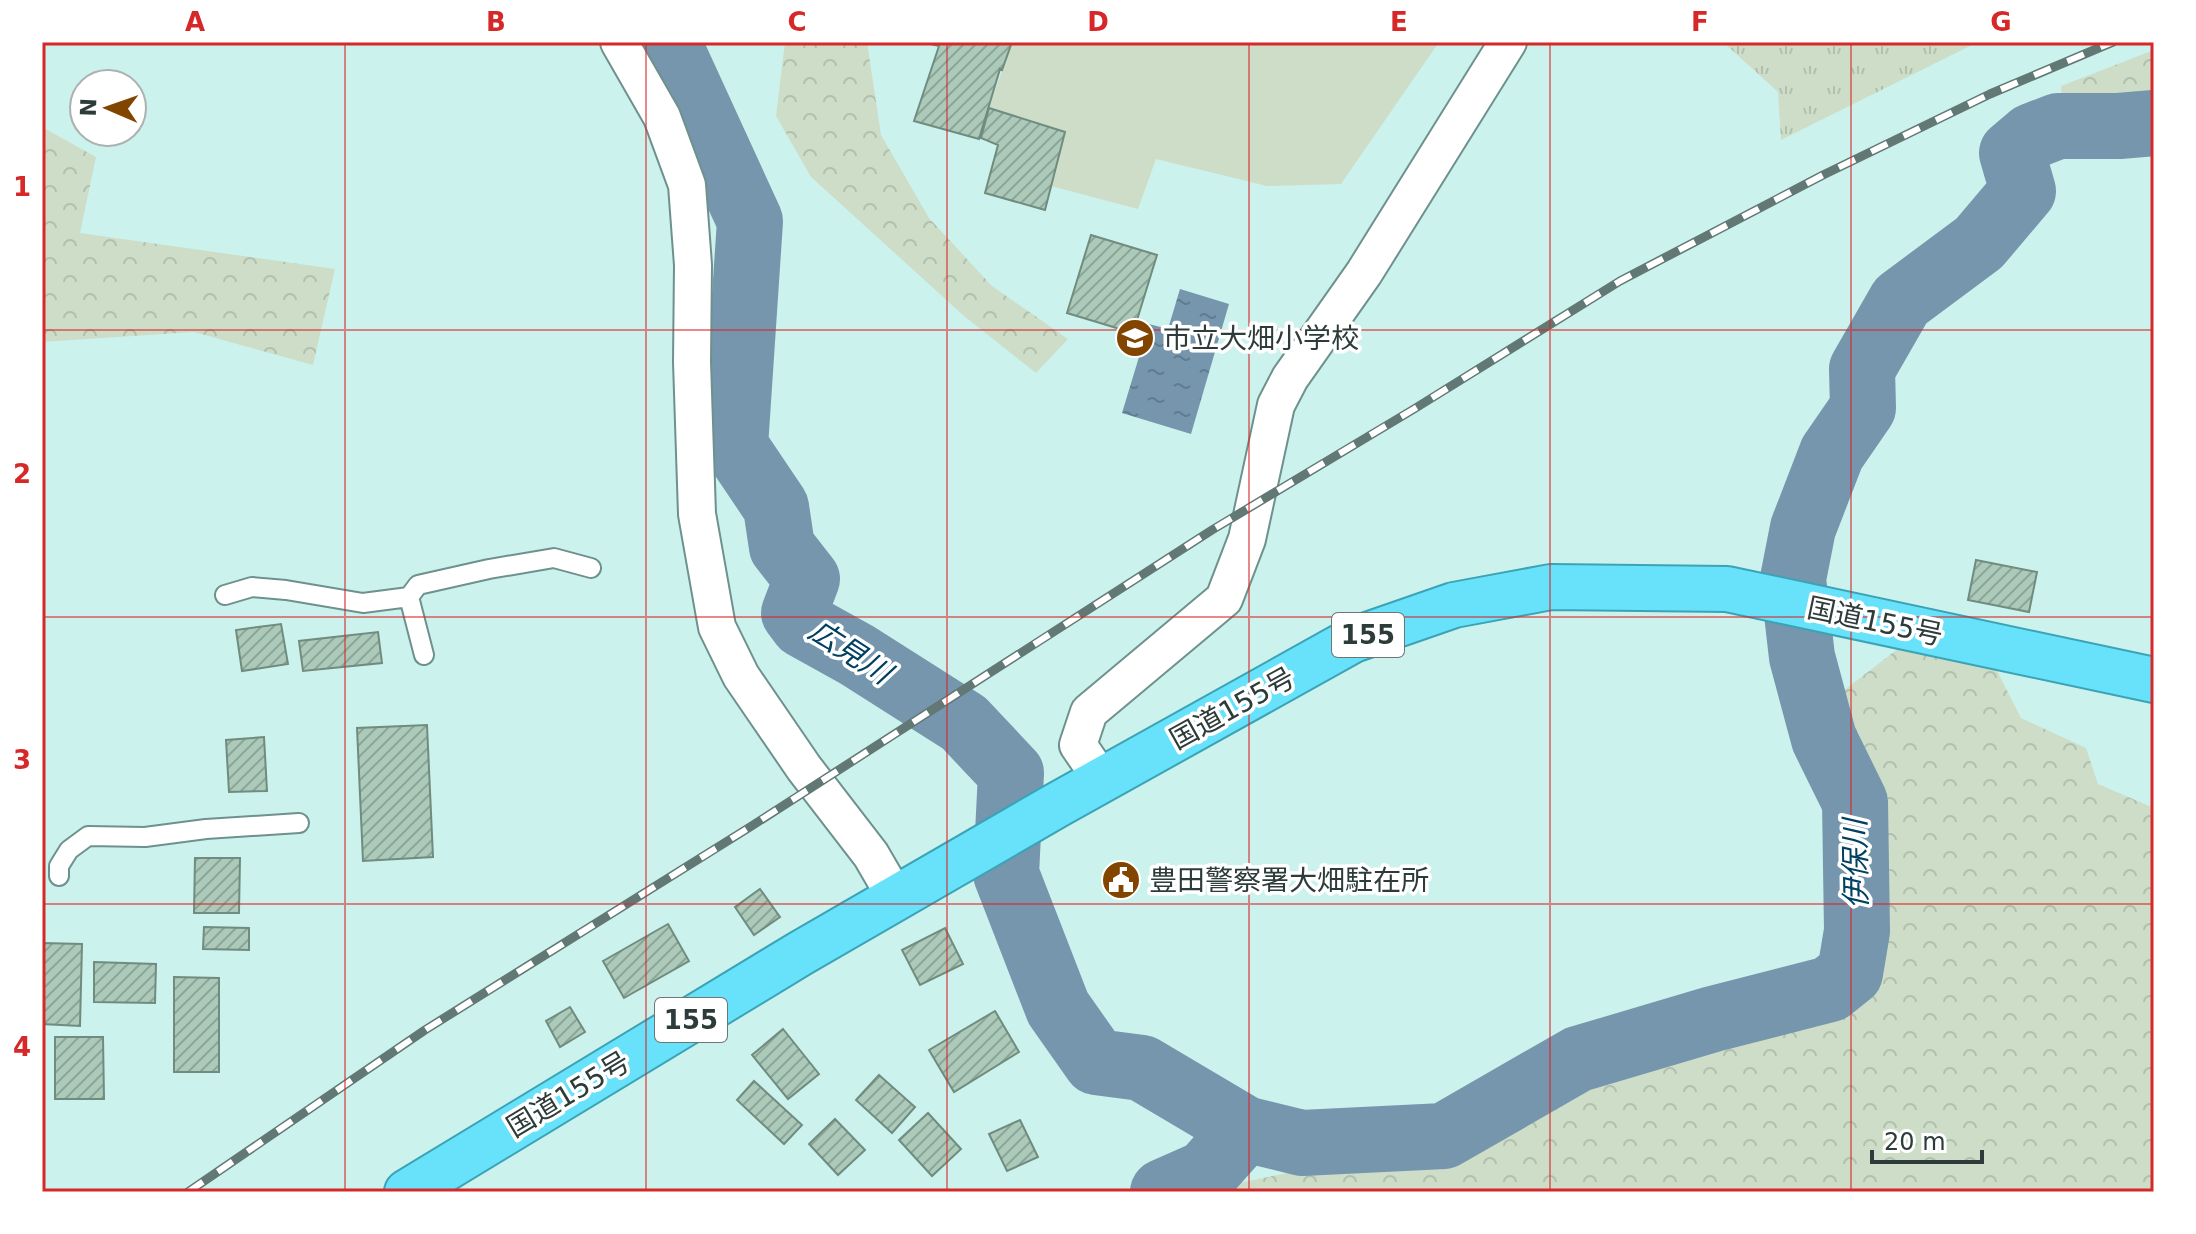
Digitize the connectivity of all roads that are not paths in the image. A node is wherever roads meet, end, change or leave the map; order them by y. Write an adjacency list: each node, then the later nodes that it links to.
1 (619, 42): 11 (street)
2 (1508, 42): 8 (street)
3 (591, 568): 5 (lane)
4 (225, 595): 5 (lane)
5 (409, 597): 6 (lane)
6 (424, 655)
7 (2154, 680): 8 (highway, 国道155号 / 155)
8 (1102, 780): 11 (highway, 国道155号 / 155)
9 (299, 823): 10 (lane)
10 (59, 876)
11 (896, 898): 12 (highway, 国道155号 / 155)
12 (407, 1192)

